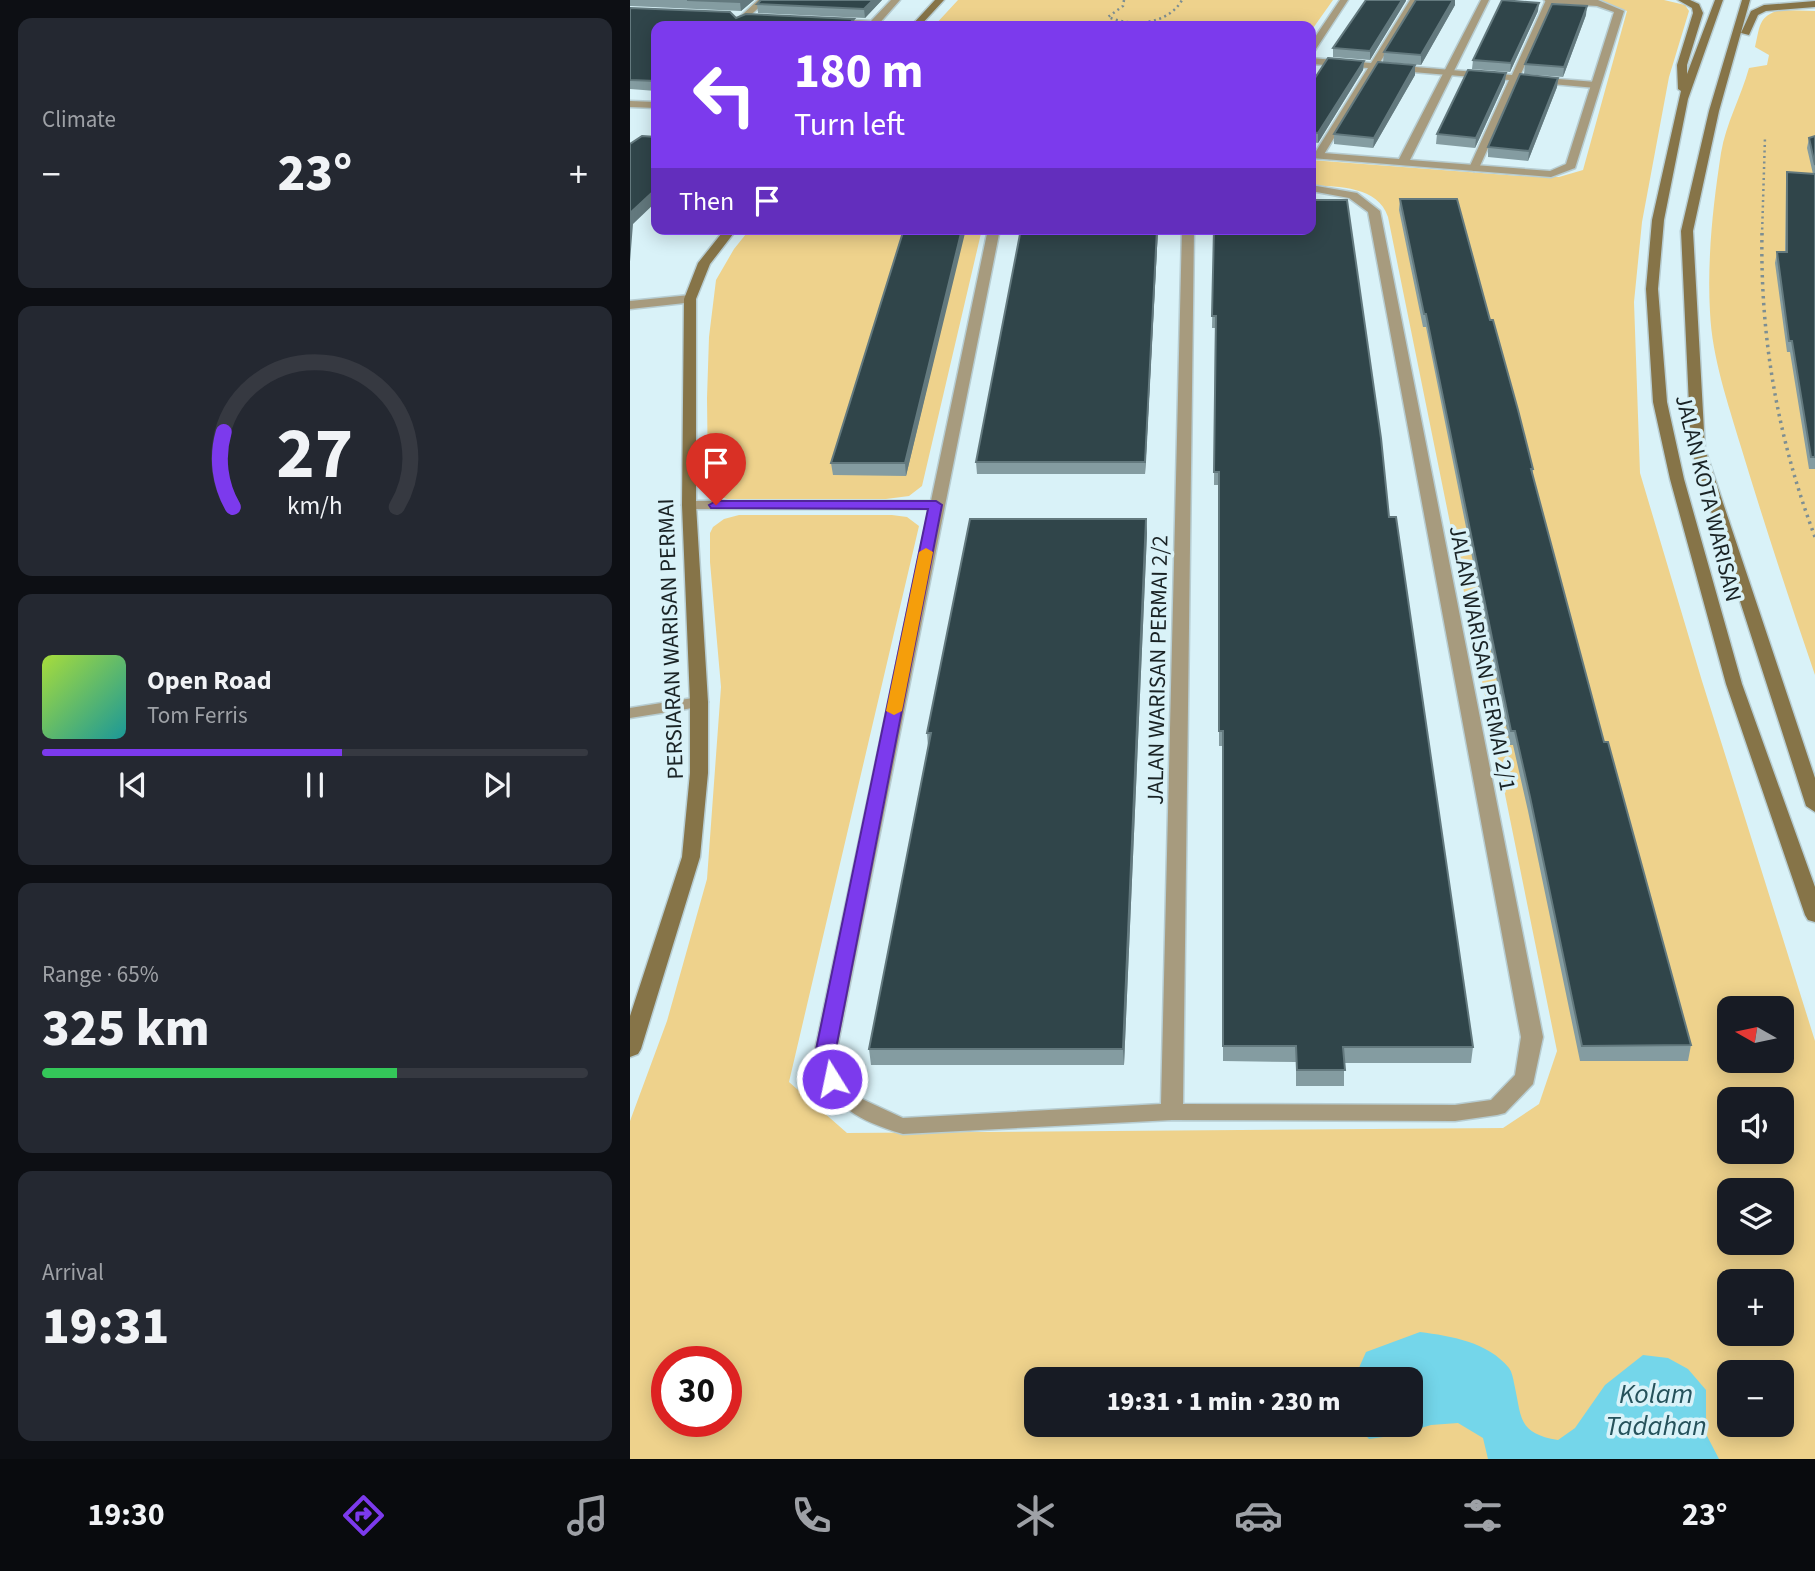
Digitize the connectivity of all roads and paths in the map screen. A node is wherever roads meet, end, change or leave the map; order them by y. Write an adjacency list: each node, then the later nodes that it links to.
1 (763, 0): 16 (street)
2 (896, 0): 19 (street)
3 (940, 0): 20 (street)
4 (1124, 0): 21 (path)
5 (1182, 0): 22 (path)
6 (1344, 0): 23 (street)
7 (1414, 0): 25 (lane)
8 (1485, 0): 26 (street)
9 (1549, 0): 27 (lane); 28 (street)
10 (1682, 0): 29 (street)
11 (1719, 0): 29 (street, JALAN KOTA WARISAN)
12 (1746, 0): 32 (street, JALAN KOTA WARISAN)
13 (1764, 0): 15 (street)
14 (1800, 0): 15 (street)
15 (1815, 4): 32 (street)
16 (744, 17): 17 (street); 18 (street)
17 (757, 18)
18 (733, 21)
19 (877, 21)
20 (920, 21)
21 (1119, 21)
22 (1138, 21)
23 (1316, 42)
24 (1316, 61): 25 (lane)
25 (1372, 66): 26 (lane); 34 (lane)
26 (1447, 72): 27 (lane); 36 (street)
27 (1515, 78): 28 (lane); 37 (lane)
28 (1596, 85): 37 (street)
29 (1683, 99): 50 (street, JALAN KOTA WARISAN)
30 (630, 104): 31 (street)
31 (651, 105)
32 (1714, 111): 49 (street, JALAN KOTA WARISAN)
33 (1765, 137): 46 (path)
34 (1316, 153)
35 (1316, 156): 36 (street)
36 (1404, 162): 37 (street)
37 (1474, 168)
38 (1316, 188): 52 (street, JALAN WARISAN PERMAI 2/1)
39 (726, 235): 42 (street, PERSIARAN WARISAN PERMAI)
40 (993, 235): 45 (street)
41 (1188, 235): 52 (street, JALAN WARISAN PERMAI 2/2)
42 (690, 299): 43 (street); 44 (street, PERSIARAN WARISAN PERMAI)
43 (630, 305)
44 (689, 505): 45 (street); 47 (street, PERSIARAN WARISAN PERMAI)
45 (936, 505): 52 (street, JALAN WARISAN PERMAI 2/1)
46 (1815, 537)
47 (699, 702): 48 (street); 51 (street, PERSIARAN WARISAN PERMAI)
48 (630, 713)
49 (1815, 806)
50 (1815, 915)
51 (630, 1049)
52 (1172, 1112)

